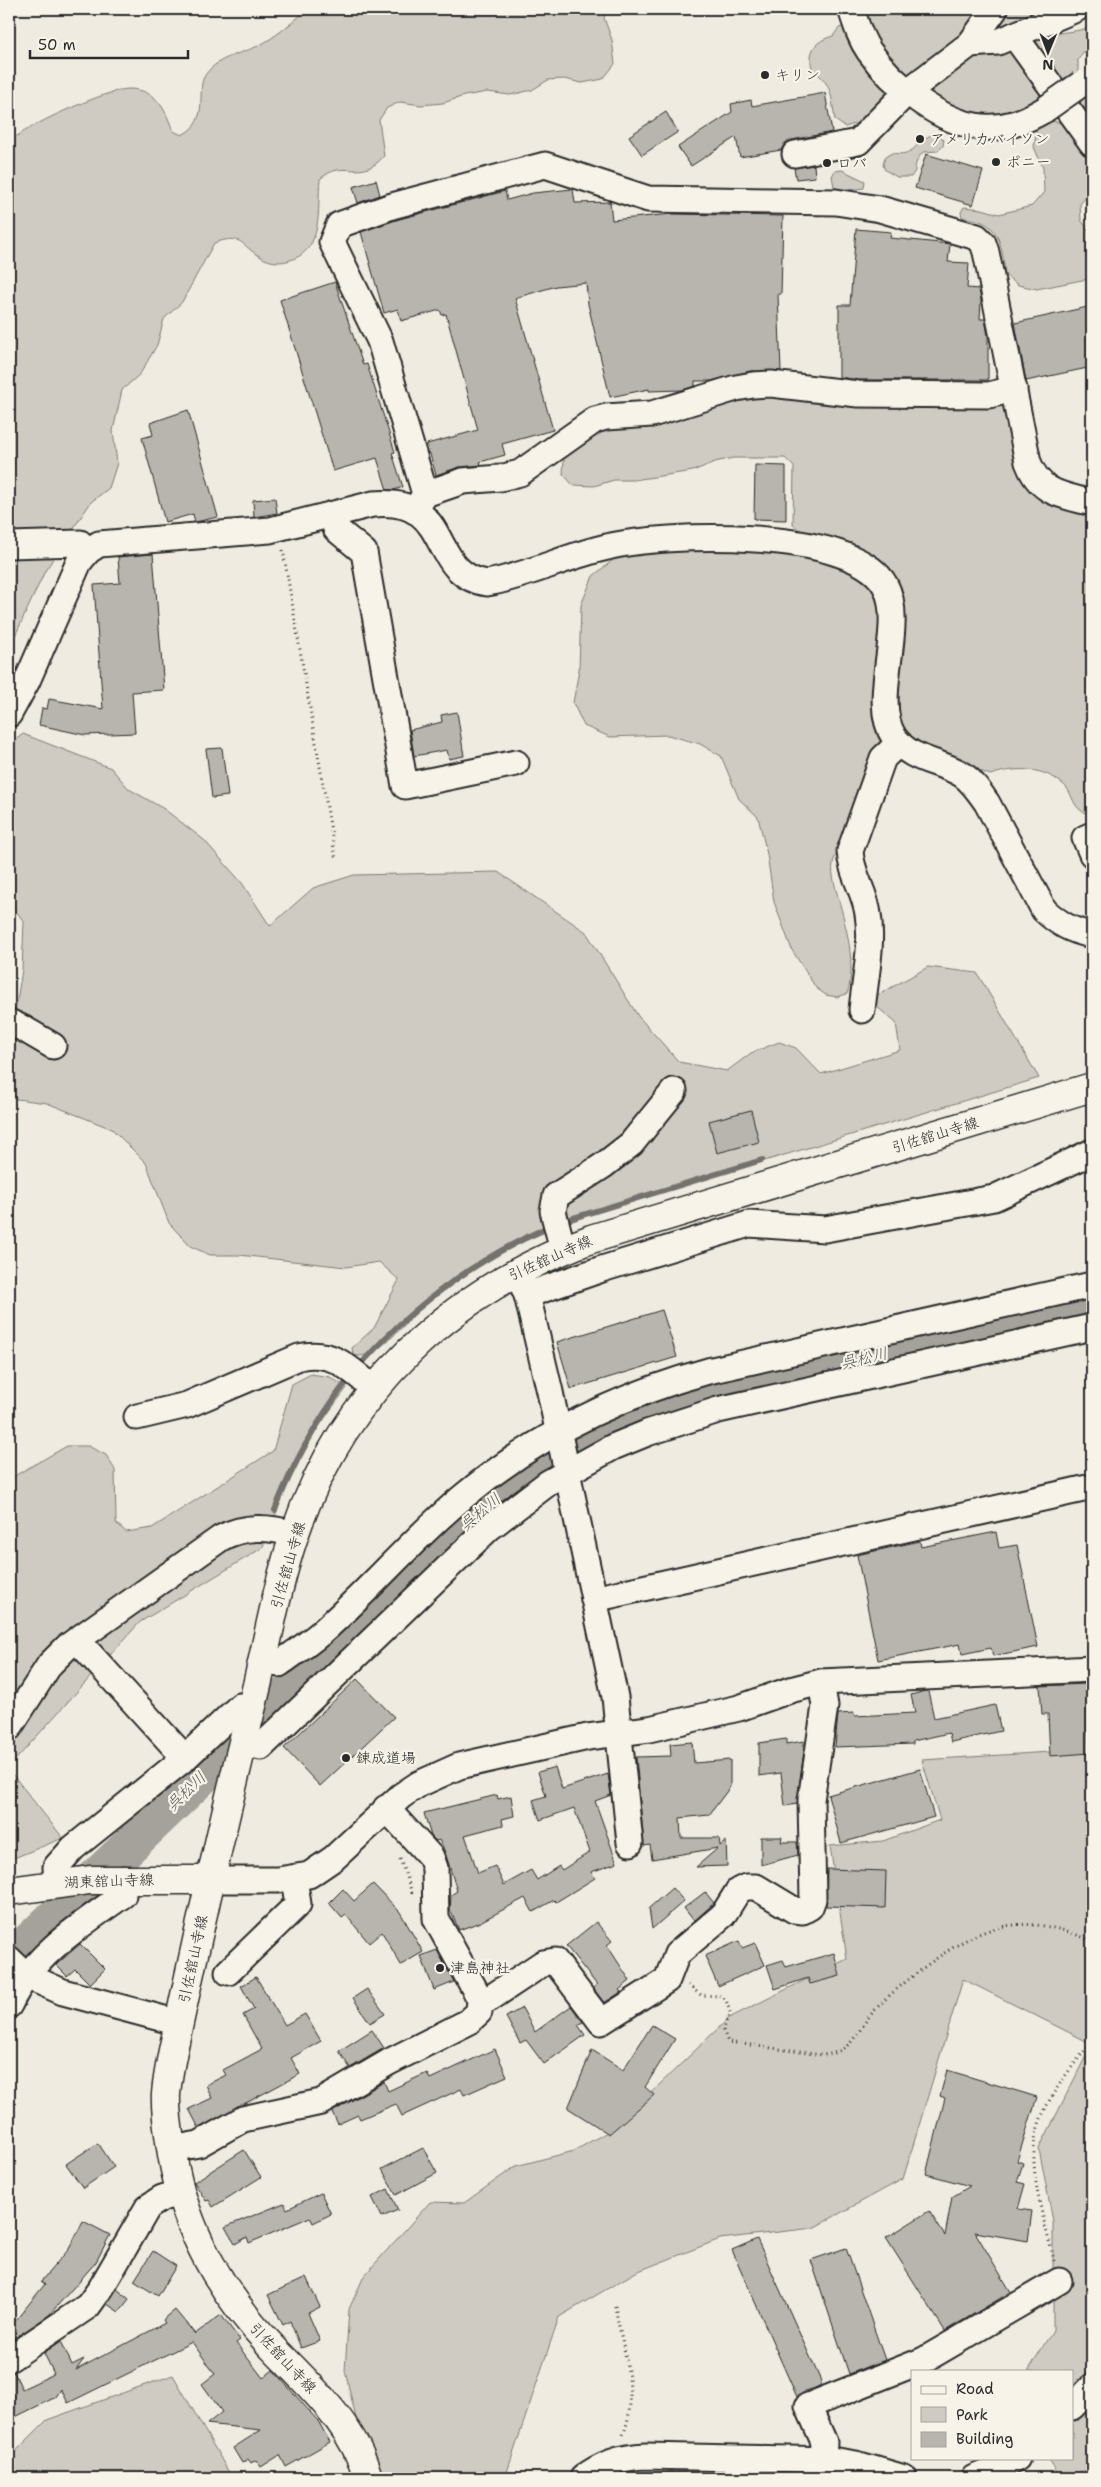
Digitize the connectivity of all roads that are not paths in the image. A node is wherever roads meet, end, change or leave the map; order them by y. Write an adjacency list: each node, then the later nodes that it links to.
1 (851, 9): 7 (street)
2 (995, 9): 5 (street)
3 (1076, 9): 4 (street)
4 (1014, 36): 5 (street); 8 (street)
5 (970, 44): 7 (street)
6 (1086, 80): 7 (street, bridge)
7 (907, 92): 9 (street)
8 (1092, 143)
9 (795, 154)
10 (1014, 390): 11 (street); 11 (street); 12 (street)
11 (420, 503): 13 (street); 17 (street)
12 (1092, 503)
13 (333, 516): 15 (street); 18 (street)
14 (9, 545): 15 (street)
15 (88, 551): 16 (street)
16 (9, 714)
17 (899, 743): 21 (street); 22 (street)
18 (516, 763)
19 (1092, 835): 20 (street)
20 (1092, 854)
21 (1092, 935)
22 (862, 1010)
23 (9, 1022): 24 (street)
24 (53, 1046)
25 (1092, 1087): 28 (main road, 引佐舘山寺線)
26 (674, 1091): 28 (street)
27 (1092, 1152): 29 (street)
28 (563, 1250): 29 (main road, 引佐舘山寺線)
29 (522, 1284): 32 (main road, 引佐舘山寺線); 34 (street)
30 (1092, 1285): 34 (street)
31 (1092, 1327): 35 (street)
32 (374, 1389): 33 (street); 37 (main road, 引佐舘山寺線)
33 (137, 1417)
34 (559, 1433): 35 (street); 40 (street)
35 (567, 1469): 38 (street); 46 (street)
36 (1092, 1487): 38 (street)
37 (295, 1534): 39 (street); 40 (main road, 引佐舘山寺線)
38 (594, 1599): 45 (street)
39 (77, 1640): 44 (street); 47 (street)
40 (262, 1661): 43 (main road, 引佐舘山寺線)
41 (1092, 1669): 42 (street)
42 (821, 1682): 45 (street); 57 (street)
43 (250, 1706): 46 (main road, 引佐舘山寺線); 47 (street)
44 (9, 1728)
45 (619, 1733): 48 (street); 49 (street)
46 (246, 1750): 52 (main road, 引佐舘山寺線)
47 (185, 1758): 53 (street)
48 (394, 1817): 51 (street); 57 (street)
49 (630, 1843)
50 (123, 1879): 52 (main road, 湖東舘山寺線); 53 (main road, 湖東舘山寺線); 55 (street)
51 (294, 1879): 52 (street); 56 (street)
52 (210, 1880): 59 (main road, 引佐舘山寺線)
53 (60, 1883): 54 (main road, 湖東舘山寺線)
54 (9, 1891)
55 (19, 1968): 58 (street); 59 (street)
56 (228, 1972)
57 (480, 1998): 60 (street)
58 (9, 2005)
59 (179, 2023): 60 (main road, 引佐舘山寺線)
60 (171, 2149): 61 (main road, 引佐舘山寺線)
61 (180, 2193): 63 (street); 68 (main road, 引佐舘山寺線)
62 (1059, 2281): 66 (street)
63 (9, 2359)
64 (1092, 2387): 65 (street)
65 (1074, 2405)
66 (822, 2460): 69 (street); 70 (street)
67 (1014, 2460): 71 (street)
68 (368, 2478)
69 (583, 2478)
70 (904, 2478)
71 (974, 2478)

